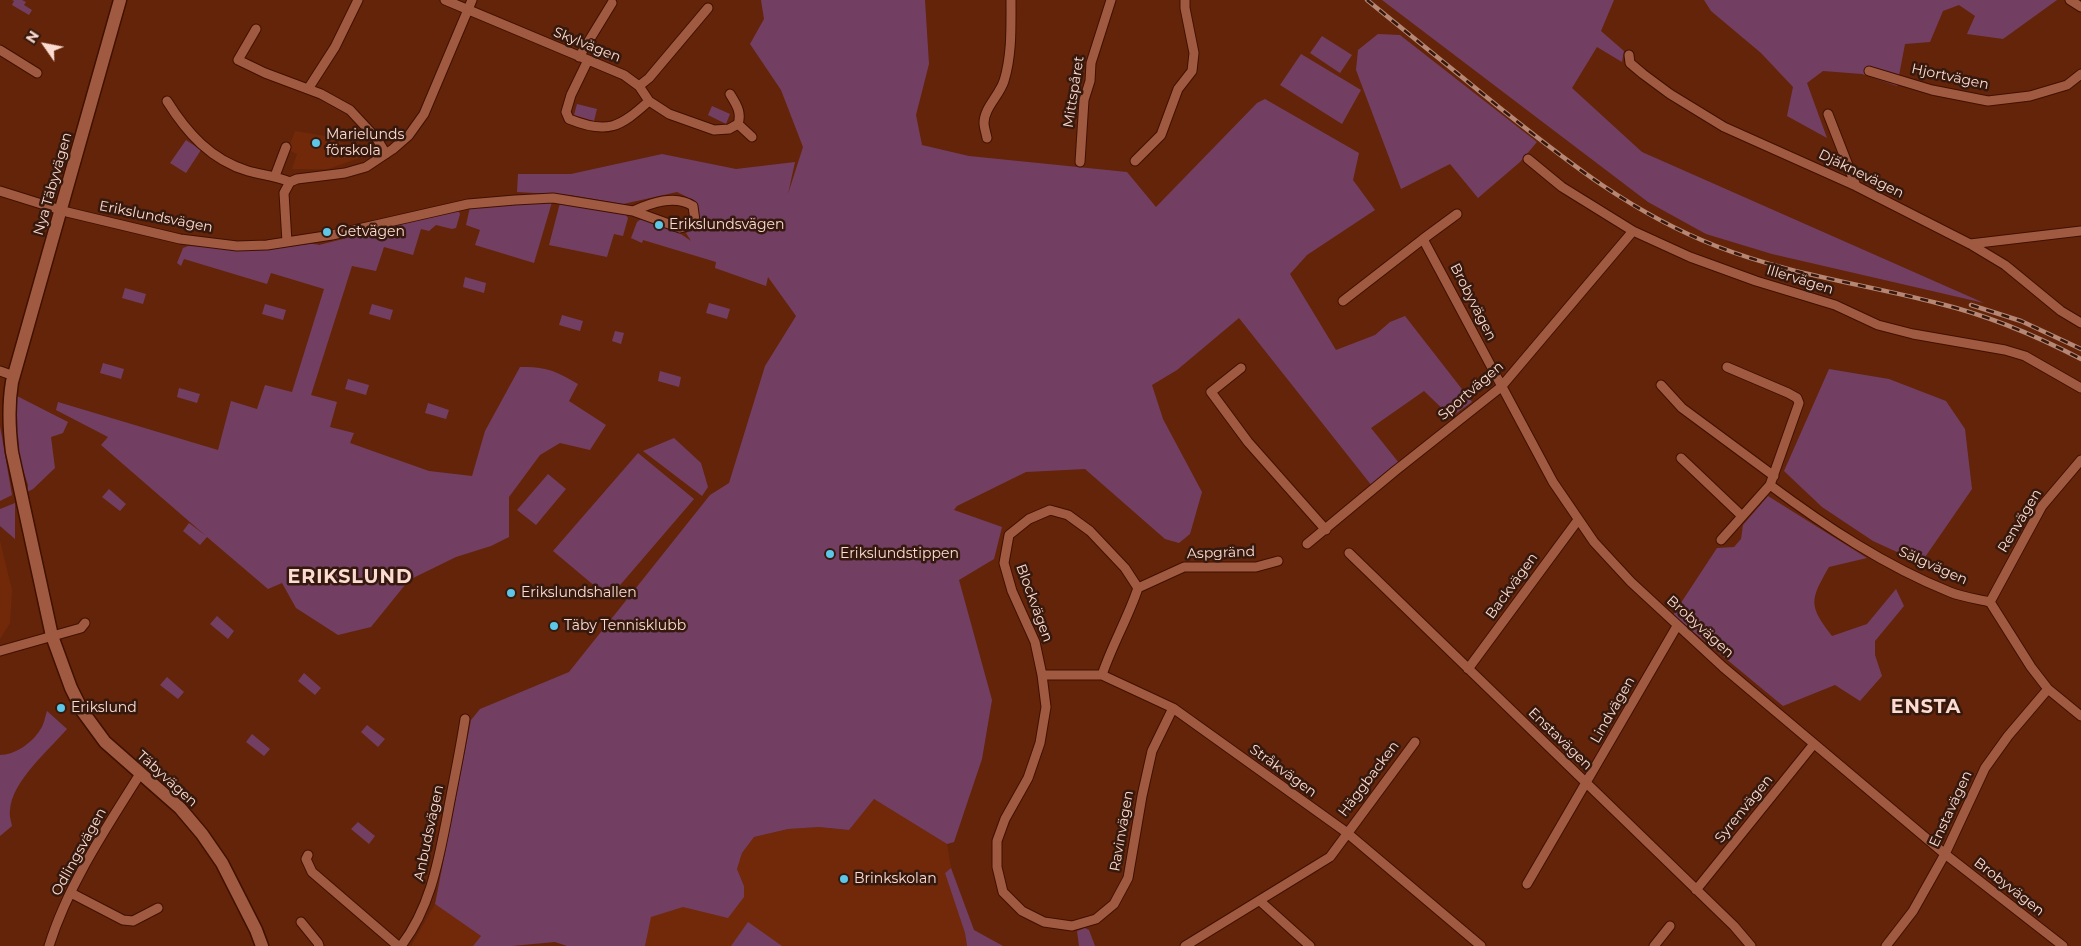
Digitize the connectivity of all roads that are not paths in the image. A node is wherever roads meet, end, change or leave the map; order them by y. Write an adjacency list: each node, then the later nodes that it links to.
1 (120, 0): 38 (main road, Nya Täbyvägen)
2 (358, 0): 21 (street)
3 (445, 0): 12 (street, Skylvägen)
4 (472, 0): 12 (street)
5 (1011, 0): 28 (street)
6 (1111, 0): 33 (street, Mittspåret)
7 (1186, 0): 32 (street)
8 (2070, 0): 10 (street)
9 (612, 2): 16 (street)
10 (2081, 7)
11 (708, 8): 20 (street)
12 (468, 10): 16 (street, Skylvägen); 30 (street)
13 (256, 29): 21 (street)
14 (0, 50): 18 (street)
15 (1629, 55): 36 (street, Djäknevägen)
16 (583, 59): 20 (street, Skylvägen); 24 (street)
17 (1869, 71): 19 (street, Hjortvägen)
18 (38, 73)
19 (2081, 74)
20 (639, 86): 24 (street, Skylvägen)
21 (308, 89): 30 (street)
22 (730, 94): 26 (street)
23 (167, 101): 34 (street)
24 (649, 101): 26 (street, Skylvägen)
25 (1828, 114): 36 (street)
26 (738, 124): 27 (street)
27 (752, 136)
28 (987, 138)
29 (286, 147): 34 (street)
30 (386, 154): 35 (street)
31 (1528, 158): 41 (street, Illervägen)
32 (1135, 161)
33 (1080, 162)
34 (275, 176): 35 (street)
35 (290, 182): 44 (street)
36 (1856, 186): 45 (street, Djäknevägen)
37 (0, 191): 38 (street, Erikslundsvägen)
38 (60, 210): 44 (street, Erikslundsvägen); 51 (main road, Nya Täbyvägen)
39 (633, 211): 39 (street, Erikslundsvägen); 44 (street, Erikslundsvägen)
40 (1457, 214): 43 (street)
41 (1633, 231): 53 (street, Sportvägen); 54 (street, Illervägen)
42 (2081, 231): 45 (street)
43 (1423, 239): 46 (street); 53 (street, Brobyvägen)
44 (287, 242)
45 (1970, 244): 47 (street, Djäknevägen)
46 (1343, 301)
47 (2081, 323)
48 (1727, 367): 57 (street)
49 (1241, 368): 60 (street)
50 (0, 371): 51 (street)
51 (14, 376): 69 (main road, Täbyvägen)
52 (1661, 385): 57 (street, Sälgvägen)
53 (1501, 387): 59 (street, Brobyvägen); 60 (street, Sportvägen)
54 (2081, 388)
55 (1681, 458): 58 (street)
56 (2081, 460): 66 (street, Renvägen)
57 (1772, 481): 58 (street); 66 (street, Sälgvägen)
58 (1742, 516): 61 (street)
59 (1578, 520): 68 (street, Brobyvägen); 71 (street, Backvägen)
60 (1326, 530): 62 (street, Sportvägen)
61 (1722, 540)
62 (1307, 544)
63 (1349, 553): 71 (street, Enstavägen)
64 (1278, 561): 65 (street, Aspgränd)
65 (1138, 588): 72 (street, Blockvägen); 73 (street)
66 (1990, 602): 74 (street)
67 (85, 623): 69 (street)
68 (1676, 626): 79 (street, Brobyvägen); 81 (street, Lindvägen)
69 (52, 636): 70 (street); 80 (main road, Täbyvägen)
70 (0, 651)
71 (1468, 669): 81 (street, Enstavägen)
72 (1042, 675): 73 (street, Stråkvägen); 75 (street, Ravinvägen)
73 (1102, 676): 75 (street, Stråkvägen)
74 (2048, 689): 76 (street); 83 (street, Enstavägen)
75 (1172, 708): 82 (street, Stråkvägen)
76 (2081, 715)
77 (465, 719): 97 (street, Anbudsvägen)
78 (1414, 742): 82 (street, Häggbacken)
79 (1813, 744): 83 (street, Brobyvägen); 86 (street, Syrenvägen)
80 (140, 774): 87 (street, Odlingsvägen); 95 (main road, Täbyvägen)
81 (1587, 783): 85 (street, Lindvägen); 86 (street, Enstavägen)
82 (1346, 832): 88 (street, Häggbacken); 92 (street, Stråkvägen)
83 (1945, 854): 93 (street, Enstavägen); 103 (street, Brobyvägen)
84 (308, 855): 97 (street, Anbudsvägen)
85 (1527, 884)
86 (1696, 890): 102 (street, Enstavägen)
87 (71, 893): 89 (street); 94 (street, Odlingsvägen)
88 (1260, 901): 98 (street, Häggbacken); 99 (street)
89 (158, 908)
90 (301, 922): 96 (street)
91 (1670, 926): 101 (street)
92 (1478, 943): 100 (street)
93 (1891, 945)
94 (49, 946)
95 (262, 946)
96 (319, 946)
97 (399, 946)
98 (1185, 946)
99 (1310, 946)
100 (1467, 946)
101 (1654, 946)
102 (1750, 946)
103 (2063, 946)

